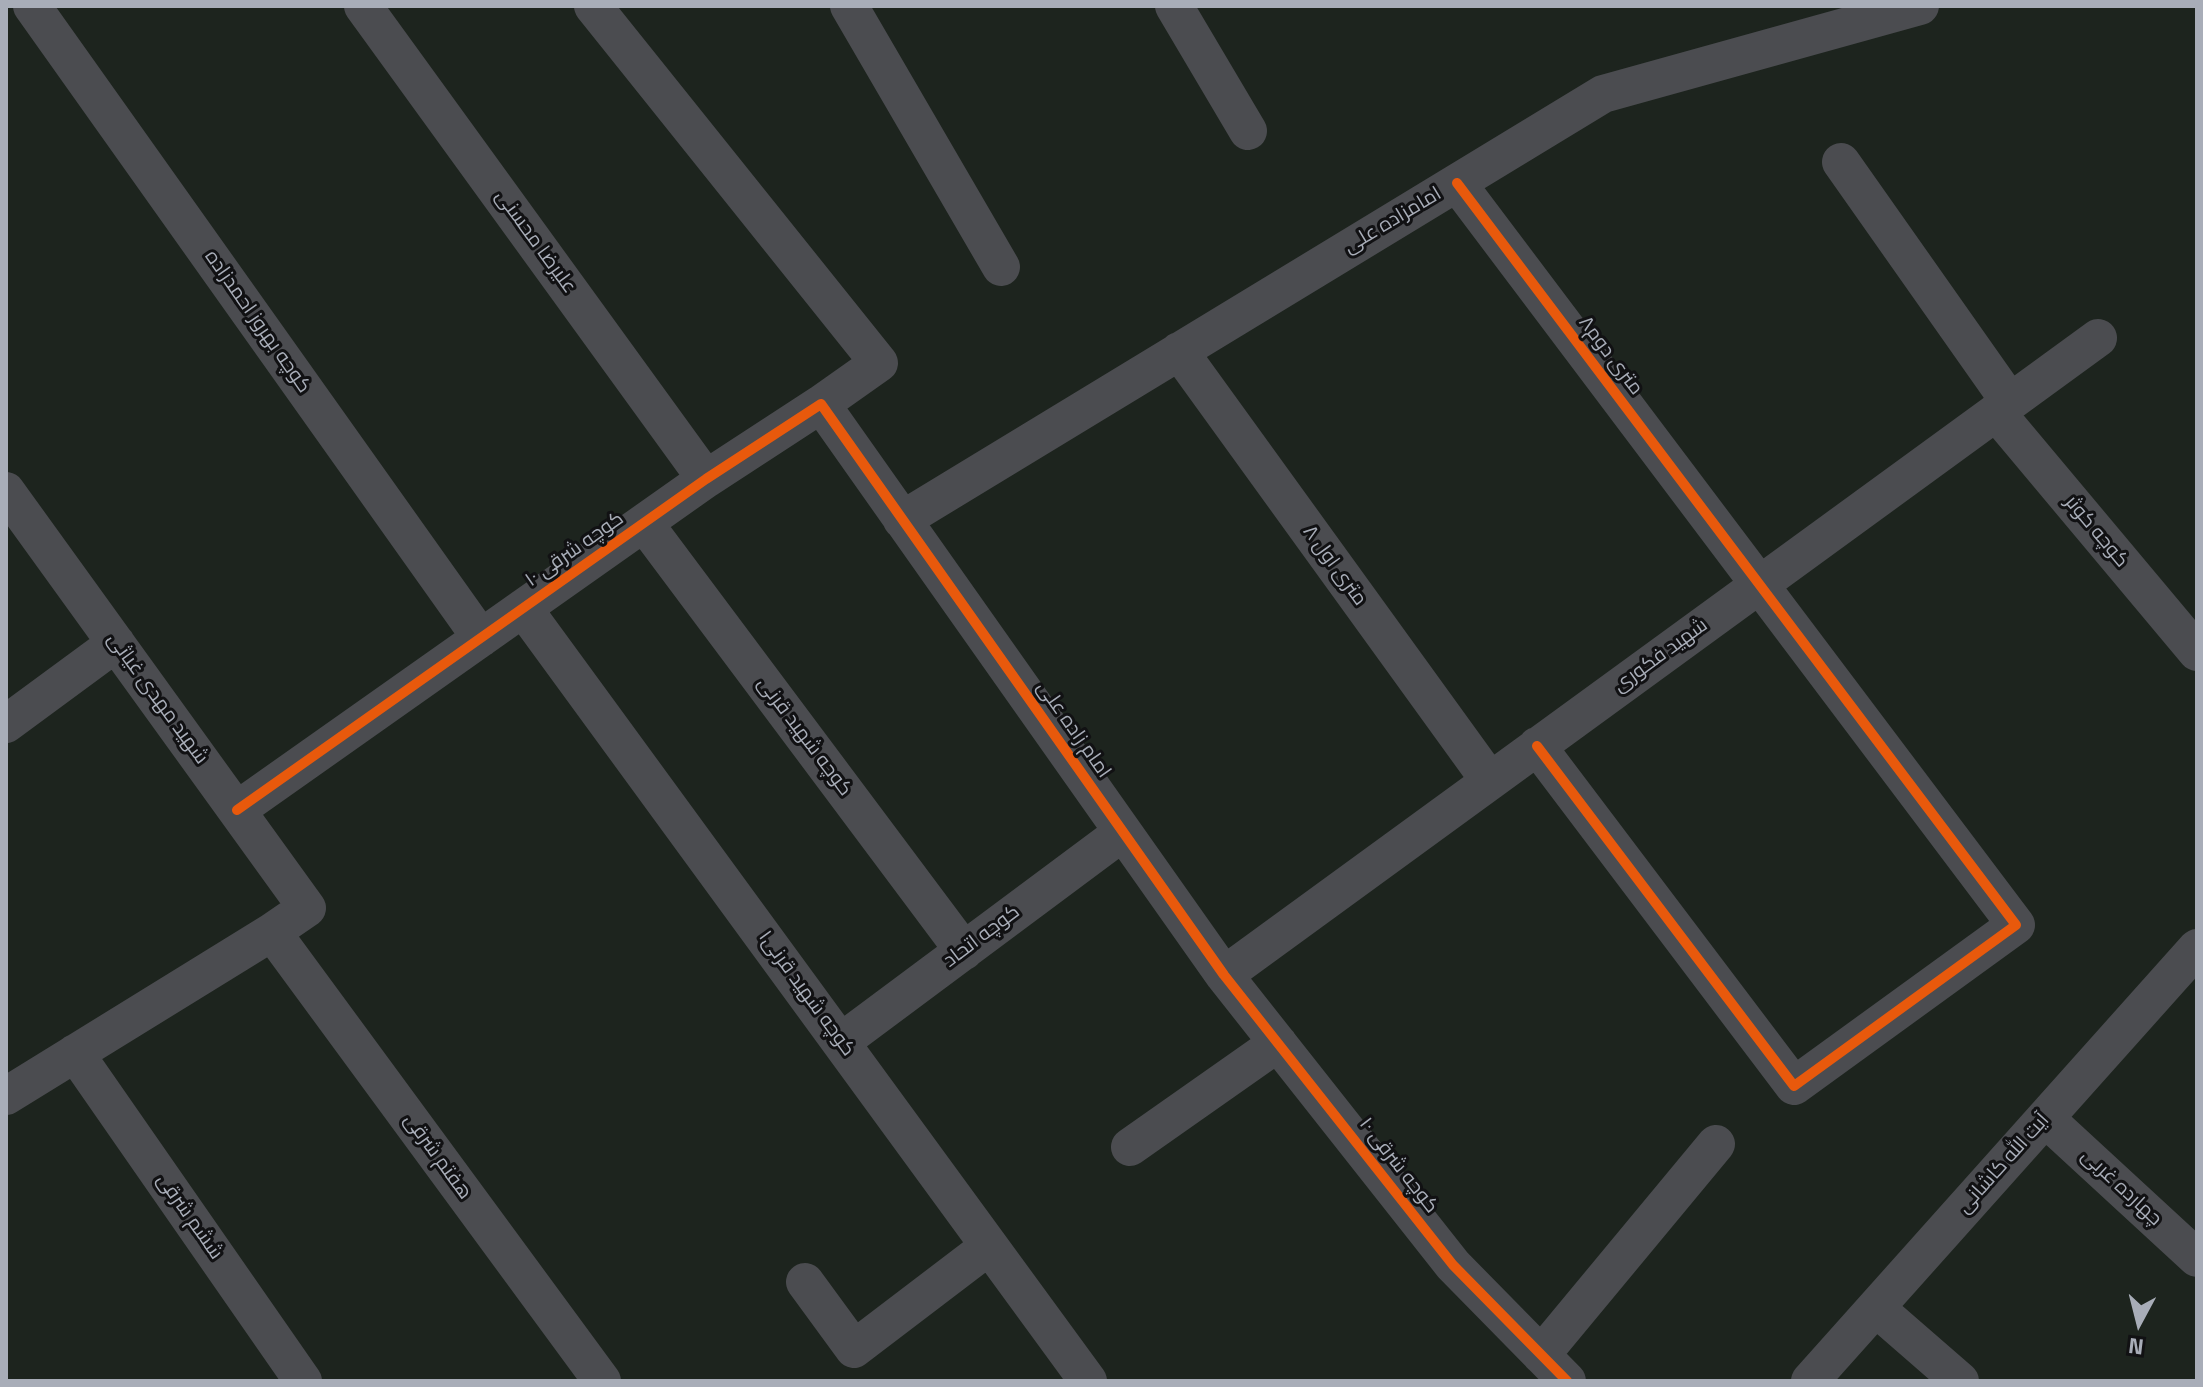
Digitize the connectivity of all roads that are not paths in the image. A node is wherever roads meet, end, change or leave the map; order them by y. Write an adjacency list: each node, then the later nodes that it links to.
1 (32, 6): 21 (street, کوچه بهروز احمدزاده)
2 (363, 6): 15 (street, علیرضا محسنی)
3 (593, 6): 13 (street, کوچه شرقی ۱۰)
4 (849, 6): 10 (street)
5 (1174, 6): 7 (street)
6 (1920, 6): 9 (street, امامزاده علی)
7 (1248, 131)
8 (1841, 162): 14 (street, کوچه کوثر)
9 (1457, 183): 12 (street, امامزاده علی); 19 (street, متری دوم۸)
10 (1001, 267)
11 (2098, 338): 14 (street, شهید فکوری)
12 (1179, 351): 17 (street, امامزاده علی); 26 (street, ۸ متری اول)
13 (821, 404): 15 (street, کوچه شرقی ۱۰); 17 (street)
14 (2003, 407): 19 (street, شهید فکوری); 23 (street, کوچه کوثر)
15 (706, 479): 18 (street, کوچه شرقی ۱۰)
16 (6, 491): 22 (street, شهید مهدی غیاثی)
17 (902, 520): 28 (street, امام زاده علی)
18 (644, 523): 20 (street, کوچه شرقی ۱۰); 31 (street, کوچه شهید قرنی)
19 (1759, 584): 25 (street, شهید فکوری); 25 (street, متری دوم۸)
20 (523, 608): 21 (street, کوچه شرقی ۱۰); 33 (street, کوچه شهید قرنی۱)
21 (481, 638): 27 (street, کوچه شرقی ۱۰)
22 (116, 643): 24 (street); 27 (street, شهید مهدی غیاثی)
23 (2197, 652)
24 (6, 724)
25 (1537, 746): 26 (street, شهید فکوری)
26 (1490, 781): 32 (street, شهید فکوری)
27 (237, 810): 29 (street, شهید مهدی غیاثی)
28 (1123, 832): 31 (street, کوچه اتحاد); 32 (street, امام زاده علی)
29 (272, 932): 35 (street); 46 (street, هفتم شرقی)
30 (2197, 948): 37 (street, آیت الله کاشانی)
31 (964, 951): 33 (street, کوچه اتحاد)
32 (1219, 968): 34 (street, کوچه شرقی ۱۰)
33 (841, 1042): 40 (street, کوچه شهید قرنی۱)
34 (1278, 1043): 39 (street); 44 (street, کوچه شرقی ۱۰)
35 (75, 1053): 36 (street); 45 (street, ششم شرقی)
36 (6, 1096)
37 (2045, 1118): 41 (street, چهارده غربی); 43 (street, آیت الله کاشانی)
38 (1716, 1144): 44 (street)
39 (1130, 1147)
40 (988, 1247): 42 (street); 47 (street, کوچه شهید قرنی۱)
41 (2197, 1258)
42 (805, 1282)
43 (1876, 1308): 48 (street, آیت الله کاشانی); 49 (street)
44 (1554, 1368)
45 (303, 1381)
46 (602, 1381)
47 (1088, 1381)
48 (1810, 1381)
49 (1960, 1381)

